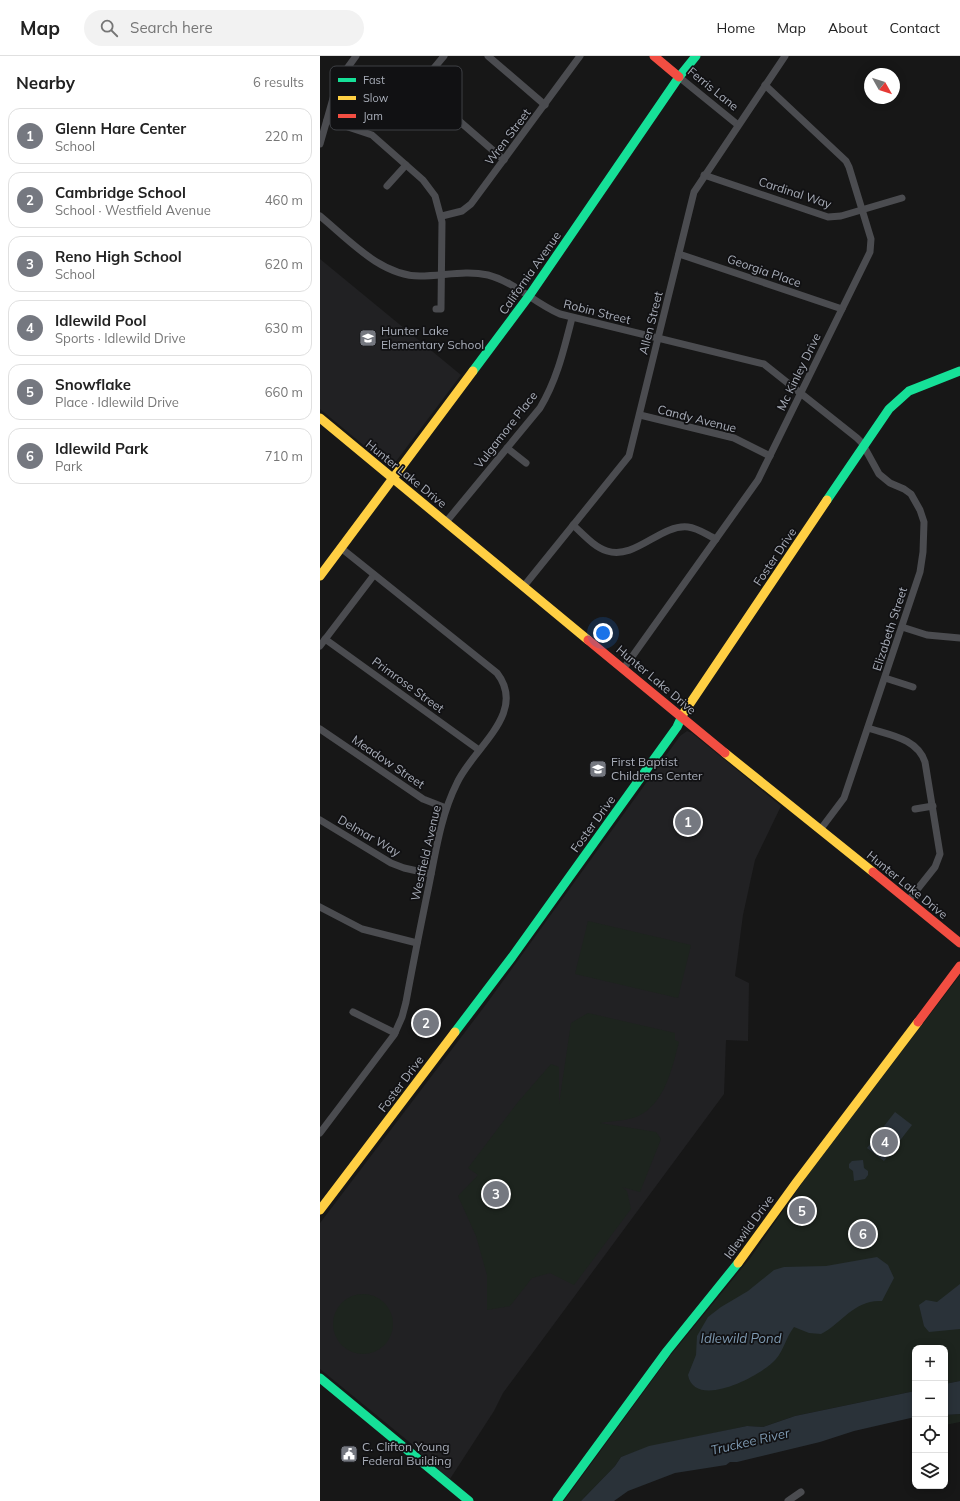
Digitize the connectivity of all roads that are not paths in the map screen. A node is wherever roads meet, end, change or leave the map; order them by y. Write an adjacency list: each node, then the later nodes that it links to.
1 (356, 56): 8 (street)
2 (444, 56): 9 (street)
3 (488, 56): 12 (street)
4 (580, 56): 12 (street, Wren Street)
5 (654, 56): 10 (street, Ferris Lane)
6 (696, 56): 10 (street, California Avenue)
7 (785, 56): 11 (street, Allen Street)
8 (349, 66)
9 (436, 66)
10 (679, 77): 17 (street, Ferris Lane); 30 (street, California Avenue)
11 (765, 85): 17 (street, Allen Street); 25 (street, Mc Kinley Drive)
12 (545, 105): 20 (street, Wren Street)
13 (330, 109): 14 (street)
14 (327, 120): 15 (street); 19 (street)
15 (330, 121)
16 (462, 123): 20 (street)
17 (738, 125): 22 (street, Allen Street)
18 (357, 130): 21 (street)
19 (320, 144)
20 (504, 160): 27 (street, Wren Street)
21 (406, 165): 23 (street); 27 (street)
22 (704, 175): 25 (street, Cardinal Way); 28 (street, Allen Street)
23 (387, 186)
24 (902, 198): 25 (street, Cardinal Way)
25 (862, 210): 32 (street, Mc Kinley Drive)
26 (320, 216): 29 (street, Robin Street)
27 (442, 216): 29 (street)
28 (679, 254): 32 (street, Georgia Place); 34 (street, Allen Street)
29 (441, 274): 30 (street, Robin Street); 31 (street)
30 (529, 296): 33 (street, Robin Street); 43 (street, California Avenue)
31 (436, 309)
32 (842, 310): 36 (street, Mc Kinley Drive)
33 (572, 318): 34 (street, Robin Street); 40 (street, Vulgamore Place)
34 (659, 338): 36 (street, Robin Street); 37 (street, Allen Street)
35 (960, 371): 39 (street, Foster Drive)
36 (801, 392): 39 (street, Robin Street); 41 (street, Mc Kinley Drive)
37 (640, 415): 41 (street, Candy Avenue); 45 (street, Allen Street)
38 (320, 418): 43 (street, Hunter Lake Drive)
39 (864, 446): 51 (street, Elizabeth Street); 58 (street, Foster Drive)
40 (507, 448): 42 (street); 44 (street, Vulgamore Place)
41 (770, 456): 46 (street, Mc Kinley Drive)
42 (526, 463)
43 (392, 478): 44 (street, Hunter Lake Drive); 47 (street, California Avenue)
44 (446, 522): 50 (street, Hunter Lake Drive)
45 (573, 525): 46 (street); 50 (street, Allen Street)
46 (716, 539): 55 (street, Mc Kinley Drive)
47 (341, 548): 48 (street, Westfield Avenue); 49 (street, California Avenue)
48 (374, 574): 53 (street); 61 (street, Westfield Avenue)
49 (320, 576)
50 (524, 586): 55 (street, Hunter Lake Drive)
51 (902, 627): 52 (street); 56 (street, Elizabeth Street)
52 (960, 638)
53 (325, 639): 54 (street); 61 (street, Primrose Street)
54 (320, 646)
55 (624, 668): 58 (street, Hunter Lake Drive)
56 (885, 678): 57 (street); 59 (street, Elizabeth Street)
57 (913, 688)
58 (682, 718): 66 (street, Hunter Lake Drive); 76 (street, Foster Drive)
59 (868, 728): 62 (street); 66 (street, Elizabeth Street)
60 (320, 729): 63 (street, Meadow Street)
61 (479, 750): 63 (street, Westfield Avenue)
62 (933, 806): 64 (street); 68 (street)
63 (446, 808): 67 (street, Westfield Avenue)
64 (916, 810)
65 (320, 820): 67 (street, Delmar Way)
66 (820, 830): 68 (street, Hunter Lake Drive)
67 (431, 874): 70 (street, Westfield Avenue)
68 (908, 901): 71 (street, Hunter Lake Drive)
69 (320, 907): 70 (street)
70 (417, 943): 74 (street, Westfield Avenue)
71 (960, 943)
72 (960, 966): 80 (street, Idlewild Drive)
73 (353, 1012): 74 (street)
74 (395, 1033): 75 (street, Westfield Avenue)
75 (320, 1133)
76 (320, 1210)
77 (320, 1378): 79 (street)
78 (801, 1492): 81 (street)
79 (468, 1501)
80 (557, 1501)
81 (788, 1501)

